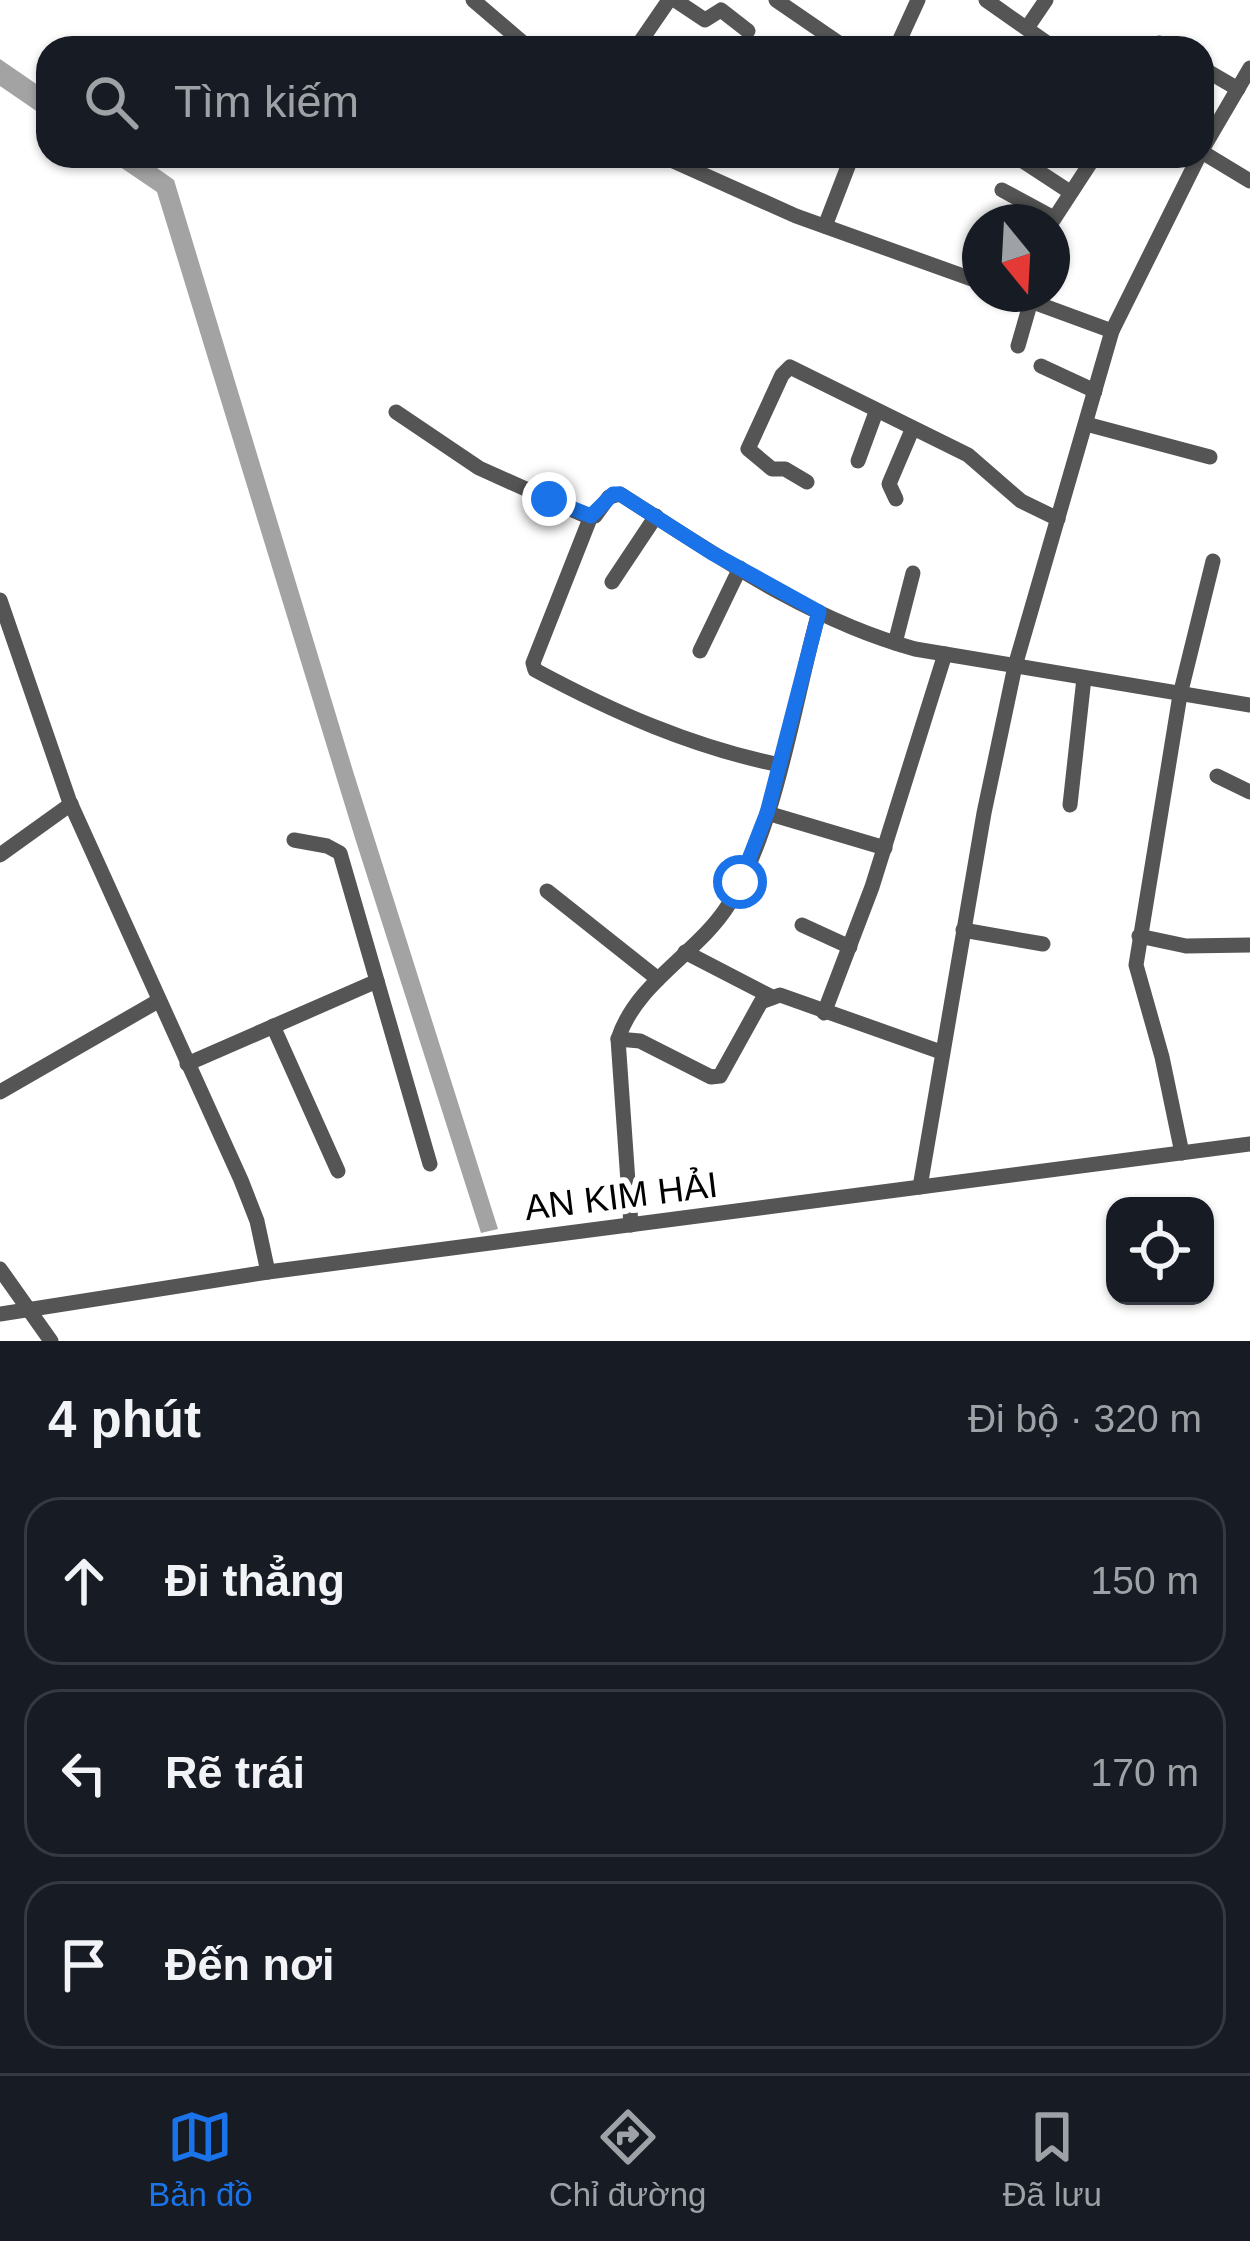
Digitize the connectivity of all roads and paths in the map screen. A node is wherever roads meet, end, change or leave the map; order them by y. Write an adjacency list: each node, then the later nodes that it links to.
1 (473, 0): 9 (street)
2 (672, 0): 8 (street); 10 (street)
3 (776, 0): 11 (street)
4 (918, 0): 12 (street)
5 (986, 0): 7 (street)
6 (1046, 0): 7 (street)
7 (1027, 28): 13 (street)
8 (748, 31)
9 (515, 36)
10 (645, 36)
11 (828, 36)
12 (902, 36)
13 (1038, 36)
14 (1250, 68): 16 (street)
15 (1214, 75): 16 (street)
16 (1238, 89): 17 (street)
17 (1214, 131)
18 (1214, 160): 24 (street)
19 (690, 168): 29 (street)
20 (847, 168): 29 (street)
21 (1033, 168): 26 (street)
22 (1087, 168): 26 (street)
23 (1194, 168): 33 (street)
24 (1250, 181)
25 (1003, 190): 27 (street)
26 (1070, 192): 28 (street)
27 (1026, 204)
28 (1063, 204)
29 (826, 226): 30 (street)
30 (962, 275)
31 (1028, 312): 34 (street)
32 (1066, 312): 33 (street)
33 (1112, 331): 36 (street)
34 (1018, 346)
35 (1041, 366): 36 (street)
36 (1095, 391): 39 (street)
37 (396, 412): 45 (street)
38 (876, 412): 40 (street); 42 (street); 43 (street)
39 (1086, 424): 41 (street); 47 (street)
40 (912, 430): 44 (street); 47 (street)
41 (1210, 457)
42 (858, 461)
43 (807, 482)
44 (896, 499)
45 (591, 516): 46 (street); 61 (street)
46 (656, 516): 49 (street); 51 (street)
47 (1058, 519): 57 (street)
48 (1213, 562): 59 (street)
49 (740, 568): 53 (street); 55 (street)
50 (913, 573): 54 (street)
51 (612, 581)
52 (0, 600): 64 (street)
53 (819, 612): 54 (street); 61 (street)
54 (895, 643): 56 (street)
55 (700, 652)
56 (945, 654): 57 (street); 68 (street)
57 (1015, 666): 58 (street); 72 (street)
58 (1084, 678): 59 (street); 65 (street)
59 (1180, 694): 60 (street); 73 (street)
60 (1250, 705)
61 (780, 765): 66 (street)
62 (1217, 776): 63 (street)
63 (1250, 793)
64 (71, 804): 69 (street); 81 (street)
65 (1070, 805)
66 (767, 813): 68 (street); 77 (street)
67 (294, 840): 79 (street)
68 (885, 848): 76 (street)
69 (0, 855)
70 (547, 891): 78 (street)
71 (802, 926): 76 (street)
72 (963, 930): 74 (street); 85 (street)
73 (1139, 936): 75 (street); 89 (street)
74 (1043, 944)
75 (1250, 945)
76 (850, 947): 82 (street)
77 (686, 952): 78 (street); 80 (street)
78 (658, 979): 84 (street)
79 (377, 981): 83 (street); 90 (street)
80 (770, 996): 82 (street); 84 (street)
81 (158, 1001): 86 (street); 87 (street)
82 (824, 1013): 85 (street)
83 (274, 1026): 86 (street); 91 (street)
84 (618, 1039): 93 (street)
85 (941, 1052): 92 (street)
86 (188, 1064): 95 (street)
87 (0, 1091)
88 (1250, 1144): 89 (street, AN KIM HẢI)
89 (1182, 1153): 92 (street, AN KIM HẢI)
90 (430, 1164)
91 (338, 1171)
92 (920, 1187): 93 (street, AN KIM HẢI)
93 (631, 1225): 95 (street, AN KIM HẢI)
94 (0, 1269): 96 (street)
95 (268, 1272): 96 (street, AN KIM HẢI)
96 (29, 1309): 97 (street, AN KIM HẢI); 98 (street)
97 (0, 1314)
98 (51, 1341)

